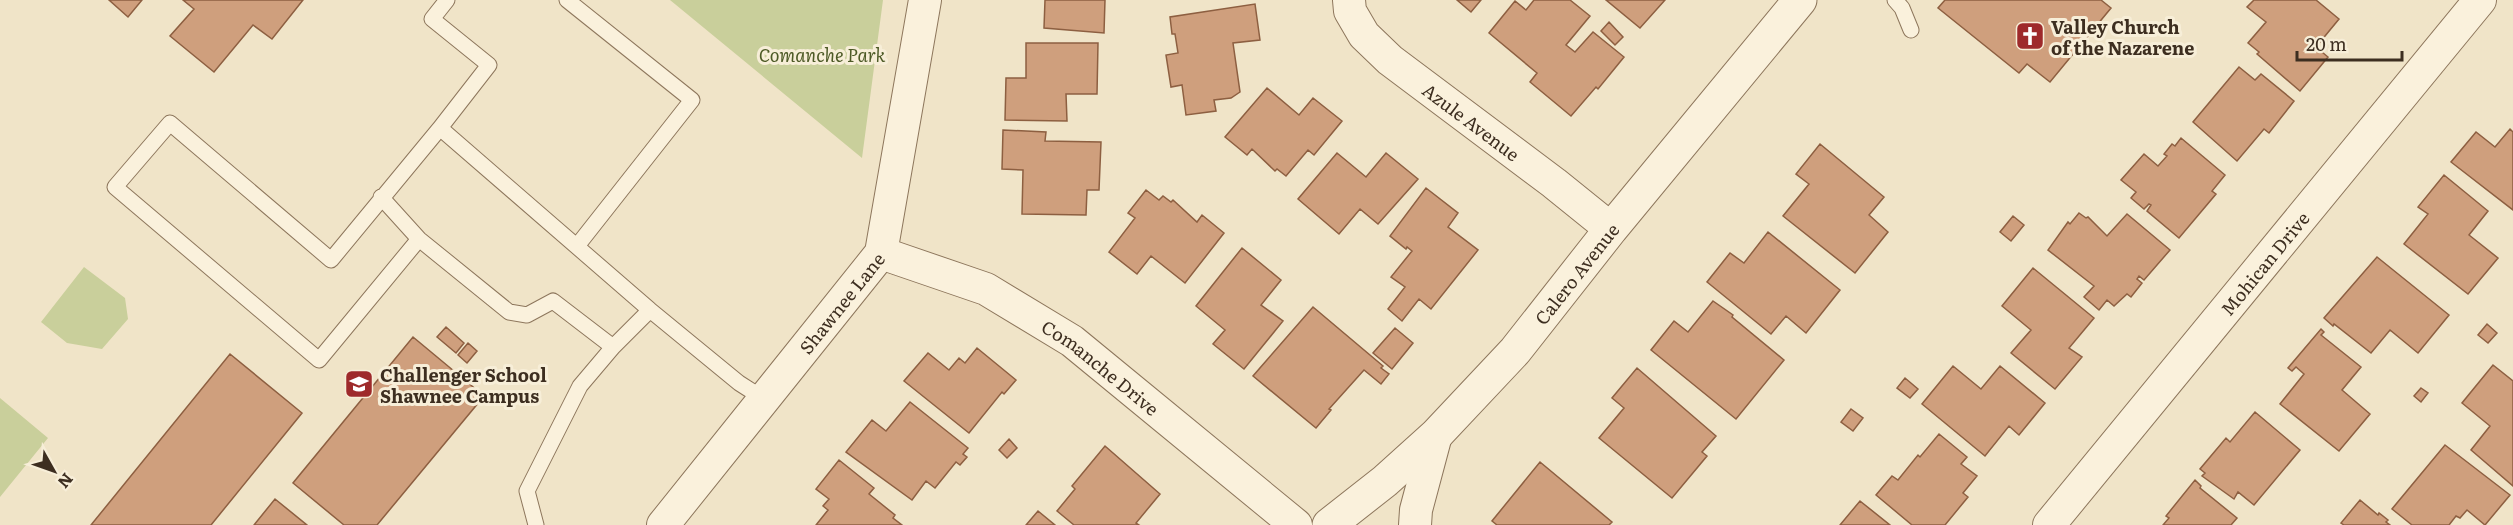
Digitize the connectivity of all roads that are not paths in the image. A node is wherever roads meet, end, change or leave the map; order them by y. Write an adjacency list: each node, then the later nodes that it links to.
1 (447, 0): 9 (lane)
2 (567, 0): 13 (lane)
3 (925, 0): 14 (street, Shawnee Lane)
4 (1349, 0): 11 (street, Azule Avenue)
5 (1800, 0): 11 (street, Calero Avenue)
6 (1895, 0): 8 (lane)
7 (2480, 0): 24 (street, Mohican Drive)
8 (1911, 30)
9 (440, 128): 10 (lane); 13 (lane)
10 (381, 197): 12 (lane); 12 (lane)
11 (1611, 229): 18 (street, Calero Avenue)
12 (418, 238): 16 (lane)
13 (577, 246): 15 (lane)
14 (880, 253): 17 (street, Shawnee Lane); 21 (street, Comanche Drive)
15 (650, 310): 16 (lane); 17 (lane)
16 (613, 347): 19 (lane)
17 (764, 399): 20 (street, Shawnee Lane)
18 (1436, 435): 22 (street, Calero Avenue); 23 (street)
19 (536, 525)
20 (663, 525)
21 (1296, 525)
22 (1329, 525)
23 (1414, 525)
24 (2049, 525)

